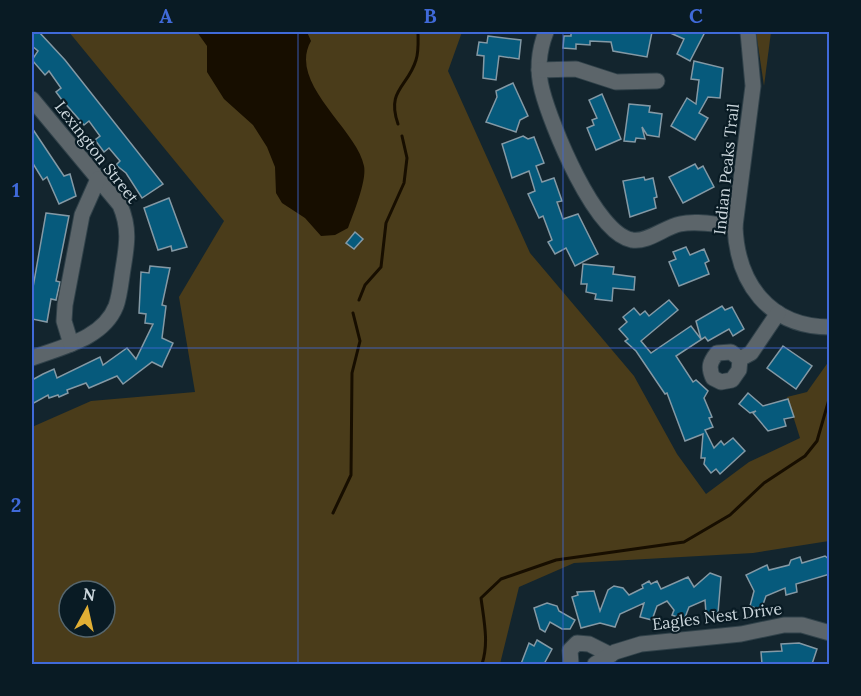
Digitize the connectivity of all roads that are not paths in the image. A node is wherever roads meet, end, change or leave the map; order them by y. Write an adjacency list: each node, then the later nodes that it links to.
1 (546, 32): 3 (street)
2 (748, 32): 7 (street, Indian Peaks Trail)
3 (539, 70): 4 (street); 7 (street)
4 (657, 81)
5 (32, 99): 6 (street, Lexington Street)
6 (98, 179): 10 (street); 10 (street, Lexington Street)
7 (735, 226): 8 (street, Indian Peaks Trail)
8 (778, 313): 9 (street, Indian Peaks Trail); 12 (street)
9 (830, 327)
10 (71, 344): 11 (street, Lexington Street)
11 (32, 358)
12 (740, 359)
13 (829, 632): 14 (street, Eagles Nest Drive)
14 (610, 655): 15 (street); 16 (street, Eagles Nest Drive)
15 (571, 664)
16 (595, 664)

